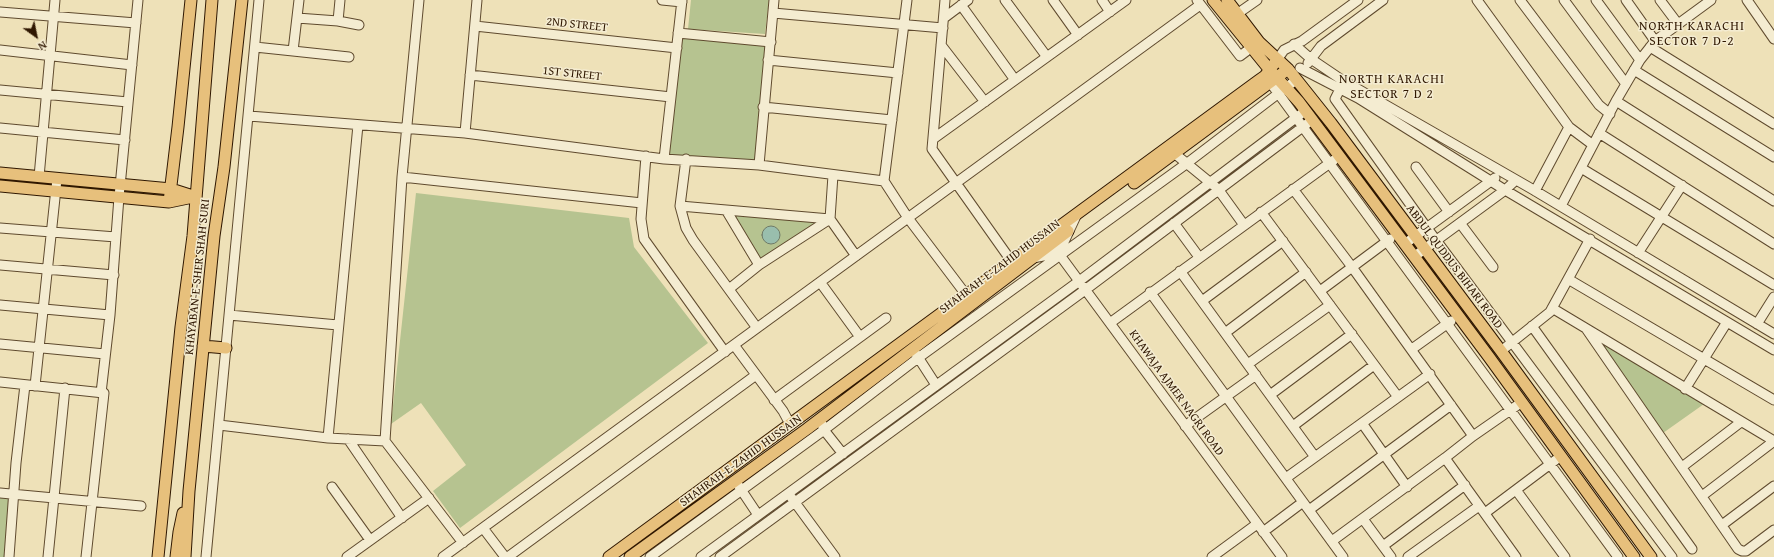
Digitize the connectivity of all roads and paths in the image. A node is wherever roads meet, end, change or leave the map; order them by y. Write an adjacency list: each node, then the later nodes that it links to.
1 (56, 0): 39 (street)
2 (138, 0): 43 (street)
3 (191, 0): 130 (main road)
4 (212, 0): 137 (main road, KHAYABAN-E-SHER SHAH SURI)
5 (242, 0): 218 (main road, KHAYABAN-E-SHER SHAH SURI)
6 (259, 0): 56 (street)
7 (299, 0): 40 (street)
8 (340, 0): 42 (street)
9 (419, 0): 98 (street)
10 (477, 0): 47 (street)
11 (662, 0): 32 (street)
12 (774, 0): 36 (street)
13 (907, 0): 46 (street)
14 (946, 0): 41 (street)
15 (1005, 0): 63 (street)
16 (1053, 0): 50 (street)
17 (1102, 0): 37 (street)
18 (1126, 0): 37 (street)
19 (1213, 0): 57 (main road, ABDUL QUDDUS BIHARI ROAD)
20 (1227, 0): 38 (main road, ABDUL QUDDUS BIHARI ROAD)
21 (1257, 0): 38 (street)
22 (1358, 0): 53 (street, SHAHRAH-E-ZAHID HUSSAIN)
23 (1383, 0): 64 (street)
24 (1477, 0): 96 (street)
25 (1520, 0): 88 (street)
26 (1564, 0): 77 (street)
27 (1596, 0): 67 (street)
28 (1626, 0): 54 (street)
29 (1661, 0): 45 (street)
30 (1711, 0): 45 (street)
31 (1747, 0): 51 (street)
32 (682, 1): 49 (street)
33 (964, 2): 41 (street); 75 (street)
34 (1199, 2): 57 (street); 127 (street)
35 (0, 12): 39 (street)
36 (773, 12): 46 (street); 52 (street)
37 (1110, 12): 50 (street)
38 (1237, 14): 66 (main road, ABDUL QUDDUS BIHARI ROAD)
39 (54, 17): 43 (street); 61 (street)
40 (297, 18): 42 (street); 60 (street)
41 (944, 18): 48 (street)
42 (338, 21): 44 (street)
43 (136, 23): 68 (street)
44 (359, 24)
45 (1678, 24): 54 (street)
46 (904, 25): 48 (street); 72 (street)
47 (475, 26): 58 (street, 2ND STREET); 73 (street)
48 (942, 28): 55 (street)
49 (678, 33): 52 (street); 58 (street)
50 (1078, 35): 63 (street)
51 (1774, 39)
52 (770, 42): 65 (street)
53 (1294, 44): 64 (street); 66 (street, SHAHRAH-E-ZAHID HUSSAIN)
54 (1653, 44): 67 (street); 94 (street)
55 (941, 45): 85 (street); 102 (street)
56 (255, 47): 60 (street); 89 (street)
57 (1252, 47): 74 (main road, ABDUL QUDDUS BIHARI ROAD)
58 (677, 48): 82 (street)
59 (0, 50): 61 (street)
60 (293, 51): 62 (street)
61 (50, 55): 68 (street); 81 (street)
62 (349, 57)
63 (1047, 57): 75 (street)
64 (1311, 59): 69 (street); 116 (street)
65 (768, 60): 72 (street); 86 (street)
66 (1277, 60): 70 (main road, ABDUL QUDDUS BIHARI ROAD); 74 (main road, SHAHRAH-E-ZAHID HUSSAIN)
67 (1640, 60): 71 (street)
68 (132, 65): 84 (street)
69 (1300, 68): 70 (street); 78 (street)
70 (1288, 69): 74 (main road, SHAHRAH-E-ZAHID HUSSAIN); 76 (main road, ABDUL QUDDUS BIHARI ROAD)
71 (1634, 70): 77 (street); 108 (street)
72 (898, 72): 91 (street)
73 (470, 75): 82 (street, 1ST STREET); 100 (street)
74 (1270, 76): 80 (main road, ABDUL QUDDUS BIHARI ROAD); 105 (main road, SHAHRAH-E-ZAHID HUSSAIN); 146 (main road, SHAHRAH-E-ZAHID HUSSAIN)
75 (1015, 80): 85 (street)
76 (1296, 80): 80 (street); 158 (main road, ABDUL QUDDUS BIHARI ROAD)
77 (1626, 84): 83 (street)
78 (1340, 89): 124 (street); 154 (street)
79 (0, 90): 81 (street)
80 (1283, 91): 87 (main road, ABDUL QUDDUS BIHARI ROAD); 90 (street); 112 (street)
81 (46, 94): 84 (street); 99 (street)
82 (671, 97): 109 (street)
83 (1616, 101): 88 (street); 138 (street)
84 (128, 102): 103 (street)
85 (984, 102): 102 (street)
86 (763, 107): 91 (street); 113 (street)
87 (1305, 111): 90 (street); 92 (main road, ABDUL QUDDUS BIHARI ROAD)
88 (1610, 114): 101 (street)
89 (249, 116): 93 (street); 200 (street)
90 (1296, 118): 95 (street); 125 (street)
91 (892, 120): 123 (street)
92 (1312, 120): 95 (street); 106 (main road, ABDUL QUDDUS BIHARI ROAD)
93 (358, 124): 98 (street); 207 (street)
94 (1774, 124)
95 (1303, 127): 111 (street); 131 (street)
96 (1569, 127): 104 (street); 135 (street)
97 (0, 128): 99 (street)
98 (406, 128): 100 (street); 120 (street)
99 (43, 132): 103 (street); 119 (street)
100 (465, 133): 107 (street)
101 (1600, 133): 104 (street); 128 (street)
102 (933, 139): 127 (street)
103 (125, 140): 126 (street)
104 (1593, 145): 115 (street)
105 (1174, 153): 112 (street); 155 (main road, SHAHRAH-E-ZAHID HUSSAIN)
106 (1340, 155): 111 (street); 157 (main road, ABDUL QUDDUS BIHARI ROAD)
107 (646, 156): 109 (street); 140 (street)
108 (1774, 157)
109 (664, 159): 110 (street)
110 (686, 159): 113 (street); 141 (street)
111 (1330, 162): 132 (street); 163 (street)
112 (1186, 164): 125 (street); 170 (street)
113 (759, 165): 118 (street)
114 (1416, 167): 145 (street)
115 (1581, 168): 142 (street); 147 (street)
116 (1501, 172): 122 (street); 124 (street)
117 (0, 173): 119 (main road)
118 (833, 175): 123 (street); 149 (street)
119 (39, 177): 121 (main road)
120 (402, 177): 140 (street); 261 (street)
121 (57, 179): 126 (main road); 134 (street)
122 (1516, 180): 133 (street); 135 (street)
123 (884, 181): 148 (street)
124 (1492, 181): 133 (street); 145 (street)
125 (1210, 183): 131 (street); 186 (street)
126 (120, 184): 130 (main road); 136 (street)
127 (955, 184): 148 (street); 174 (street)
128 (1682, 185): 147 (street); 166 (street)
129 (0, 186): 134 (main road)
130 (171, 189): 137 (main road); 139 (main road)
131 (1218, 189): 150 (street); 152 (street)
132 (1293, 189): 144 (street); 177 (street)
133 (1505, 190): 151 (street); 160 (street)
134 (56, 191): 136 (main road); 156 (street)
135 (1535, 191): 142 (street)
136 (119, 197): 139 (main road); 159 (street)
137 (196, 197): 139 (main road); 305 (main road, KHAYABAN-E-SHER SHAH SURI)
138 (1774, 201)
139 (168, 202)
140 (642, 203): 224 (street)
141 (680, 206): 143 (street); 188 (street)
142 (1561, 206): 168 (street)
143 (726, 210): 149 (street); 176 (street)
144 (1261, 212): 152 (street); 162 (street)
145 (1449, 212): 154 (street)
146 (1076, 216): 155 (street); 174 (main road, SHAHRAH-E-ZAHID HUSSAIN)
147 (1661, 217): 168 (street); 187 (street)
148 (908, 218): 169 (street); 192 (street)
149 (830, 219): 169 (street); 176 (street)
150 (1174, 223): 172 (street); 189 (street)
151 (1460, 223): 161 (street); 178 (street)
152 (1244, 225): 172 (street)
153 (0, 228): 156 (street)
154 (1427, 228): 158 (street); 161 (street)
155 (1069, 230): 164 (main road, SHAHRAH-E-ZAHID HUSSAIN); 170 (street)
156 (51, 231): 159 (street); 179 (street)
157 (1398, 233): 163 (street); 165 (main road, ABDUL QUDDUS BIHARI ROAD)
158 (1416, 236): 165 (street); 167 (main road, ABDUL QUDDUS BIHARI ROAD)
159 (116, 237): 183 (street)
160 (1590, 239): 184 (street); 203 (street)
161 (1437, 240): 167 (street); 215 (street)
162 (1283, 241): 182 (street); 194 (street)
163 (1386, 241): 177 (street); 205 (street)
164 (1051, 243): 170 (street, KHAWAJA AJMER NAGRI ROAD); 173 (main road, SHAHRAH-E-ZAHID HUSSAIN)
165 (1406, 243): 171 (main road, ABDUL QUDDUS BIHARI ROAD)
166 (1774, 244)
167 (1425, 249): 171 (street); 223 (main road, ABDUL QUDDUS BIHARI ROAD)
168 (1638, 253): 206 (street)
169 (856, 256): 185 (street)
170 (1060, 256): 173 (street); 186 (street, KHAWAJA AJMER NAGRI ROAD); 226 (street)
171 (1415, 256): 201 (main road, ABDUL QUDDUS BIHARI ROAD)
172 (1199, 257): 181 (street)
173 (1031, 258): 180 (street); 226 (main road, SHAHRAH-E-ZAHID HUSSAIN)
174 (1012, 262): 180 (main road, SHAHRAH-E-ZAHID HUSSAIN)
175 (0, 265): 179 (street)
176 (759, 265): 188 (street)
177 (1352, 267): 190 (street); 221 (street)
178 (1493, 267)
179 (47, 270): 183 (street); 198 (street)
180 (1002, 270): 192 (main road, SHAHRAH-E-ZAHID HUSSAIN)
181 (1180, 270): 191 (street); 194 (street)
182 (1306, 272): 190 (street); 211 (street)
183 (114, 275): 199 (street)
184 (1568, 279): 197 (street); 227 (street)
185 (820, 282): 209 (street); 214 (street)
186 (1078, 282): 189 (street, KHAWAJA AJMER NAGRI ROAD); 235 (street)
187 (1774, 285)
188 (729, 289): 209 (street)
189 (1085, 290): 204 (street, KHAWAJA AJMER NAGRI ROAD); 285 (street)
190 (1320, 291): 196 (street)
191 (1150, 292): 204 (street); 241 (street)
192 (967, 296): 248 (main road, SHAHRAH-E-ZAHID HUSSAIN)
193 (1774, 297): 206 (street)
194 (1202, 301): 211 (street)
195 (0, 305): 198 (street)
196 (1330, 305): 212 (street); 228 (street)
197 (1552, 308): 208 (street); 210 (street)
198 (43, 309): 199 (street); 219 (street)
199 (110, 315): 225 (street)
200 (229, 315): 207 (street); 220 (street)
201 (1459, 315): 205 (street); 245 (main road, ABDUL QUDDUS BIHARI ROAD)
202 (886, 318): 214 (street)
203 (1727, 322): 222 (street); 227 (street)
204 (1110, 323): 254 (street, KHAWAJA AJMER NAGRI ROAD)
205 (1447, 324): 221 (street); 247 (street)
206 (1757, 324): 213 (street)
207 (338, 325): 259 (street)
208 (1532, 326): 215 (street); 301 (street)
209 (757, 328): 217 (street)
210 (1587, 330): 238 (street); 269 (street)
211 (1225, 333): 228 (street)
212 (1352, 334): 229 (street); 240 (street)
213 (1774, 334)
214 (860, 337): 243 (street)
215 (1513, 342): 223 (street); 329 (street)
216 (0, 344): 219 (street)
217 (734, 345): 224 (street); 231 (street)
218 (204, 346): 220 (main road); 277 (main road, KHAYABAN-E-SHER SHAH SURI)
219 (39, 348): 225 (street); 236 (street)
220 (226, 348): 253 (street)
221 (1412, 349): 230 (street)
222 (1774, 350)
223 (1501, 351): 328 (main road, ABDUL QUDDUS BIHARI ROAD)
224 (725, 352): 294 (street)
225 (106, 354): 239 (street)
226 (916, 354): 235 (street); 249 (main road, SHAHRAH-E-ZAHID HUSSAIN); 257 (street)
227 (1704, 359): 238 (street); 244 (street)
228 (1248, 364): 232 (street)
229 (1374, 365): 242 (street); 255 (street)
230 (1430, 374): 242 (street); 246 (street)
231 (756, 375): 243 (street); 312 (street)
232 (1256, 375): 240 (street); 241 (street)
233 (0, 382): 234 (street)
234 (25, 385): 236 (street); 280 (street)
235 (936, 385): 263 (street)
236 (35, 386): 237 (street)
237 (65, 388): 239 (street); 283 (street)
238 (1685, 389): 250 (street)
239 (101, 393): 284 (street)
240 (1270, 395): 255 (street)
241 (1226, 396): 254 (street); 270 (street)
242 (1398, 397): 251 (street)
243 (774, 400): 252 (street)
244 (1774, 400)
245 (1522, 402): 247 (street); 265 (main road, ABDUL QUDDUS BIHARI ROAD)
246 (1451, 405): 258 (street); 264 (street)
247 (1510, 411): 258 (street); 268 (street)
248 (800, 417): 252 (main road, SHAHRAH-E-ZAHID HUSSAIN); 256 (main road)
249 (820, 419): 256 (main road, SHAHRAH-E-ZAHID HUSSAIN); 257 (street)
250 (1741, 422): 262 (street); 269 (street)
251 (1362, 423): 264 (street); 266 (street)
252 (790, 424): 313 (main road, SHAHRAH-E-ZAHID HUSSAIN)
253 (219, 425): 259 (street); 308 (street)
254 (1185, 426): 295 (street, KHAWAJA AJMER NAGRI ROAD)
255 (1293, 426): 266 (street)
256 (807, 429): 272 (main road, SHAHRAH-E-ZAHID HUSSAIN)
257 (824, 430): 263 (street); 272 (street)
258 (1473, 436): 267 (street)
259 (328, 438): 260 (street)
260 (348, 439): 261 (street); 291 (street)
261 (385, 441): 282 (street)
262 (1774, 441): 281 (street)
263 (843, 454): 279 (street)
264 (1385, 456): 275 (street); 289 (street)
265 (1561, 456): 268 (street); 327 (main road, ABDUL QUDDUS BIHARI ROAD)
266 (1315, 457): 270 (street)
267 (1445, 458): 271 (street); 275 (street)
268 (1551, 464): 276 (street); 326 (street)
269 (1682, 467): 281 (street)
270 (1286, 478): 286 (street)
271 (1465, 485): 288 (street); 300 (street)
272 (738, 486): 290 (street); 314 (main road, SHAHRAH-E-ZAHID HUSSAIN); 315 (street)
273 (1774, 486): 293 (street)
274 (332, 487): 297 (street)
275 (1407, 487): 292 (street)
276 (1516, 490): 288 (street); 325 (street)
277 (190, 491): 306 (main road); 307 (main road, KHAYABAN-E-SHER SHAH SURI)
278 (0, 493): 280 (street)
279 (788, 493): 285 (street); 290 (street)
280 (13, 495): 283 (street); 302 (street)
281 (1702, 496): 293 (street)
282 (429, 498): 291 (street); 299 (street)
283 (53, 499): 284 (street); 303 (street)
284 (92, 502): 287 (street); 304 (street)
285 (795, 502): 317 (street); 318 (street)
286 (1303, 502): 289 (street); 295 (street)
287 (141, 506)
288 (1482, 509): 323 (street); 324 (street)
289 (1309, 510): 298 (street)
290 (758, 515): 316 (street)
291 (402, 518): 297 (street)
292 (1363, 519): 298 (street); 300 (street)
293 (1722, 525): 296 (street)
294 (483, 528): 299 (street); 311 (street)
295 (1260, 528): 319 (street); 320 (street, KHAWAJA AJMER NAGRI ROAD)
296 (1774, 530)
297 (370, 540): 309 (street)
298 (1332, 542): 321 (street)
299 (463, 543): 310 (street)
300 (1383, 546): 322 (street)
301 (1692, 549)
302 (9, 557)
303 (48, 557)
304 (86, 557)
305 (158, 557)
306 (176, 557)
307 (185, 557)
308 (206, 557)
309 (347, 557)
310 (443, 557)
311 (505, 557)
312 (508, 557)
313 (609, 557)
314 (630, 557)
315 (650, 557)
316 (701, 557)
317 (720, 557)
318 (835, 557)
319 (1212, 557)
320 (1282, 557)
321 (1343, 557)
322 (1391, 557)
323 (1408, 557)
324 (1516, 557)
325 (1565, 557)
326 (1618, 557)
327 (1633, 557)
328 (1652, 557)
329 (1672, 557)

